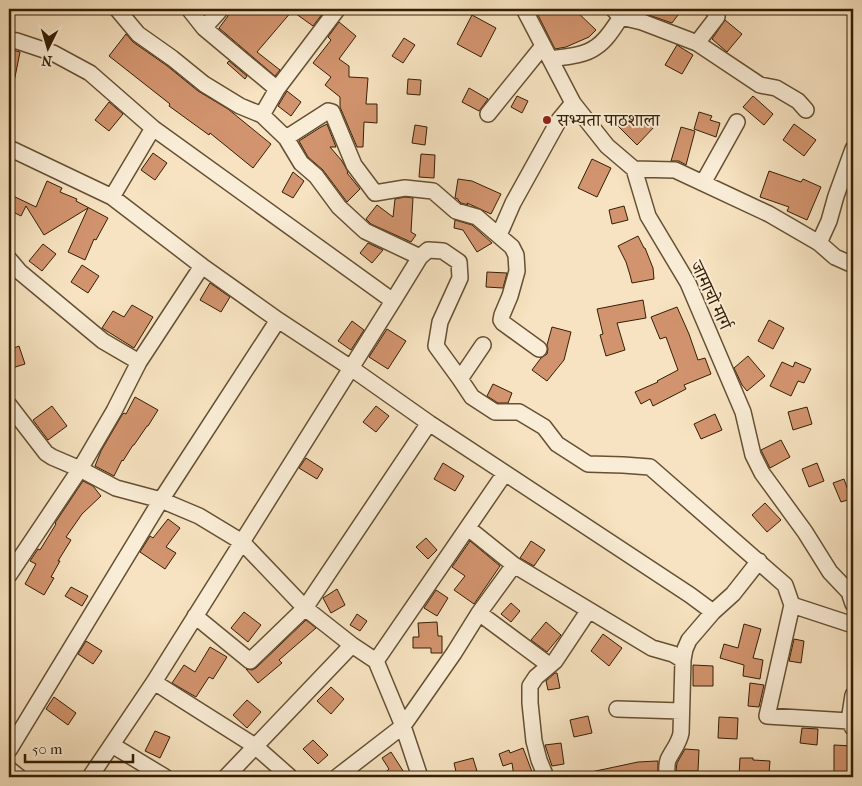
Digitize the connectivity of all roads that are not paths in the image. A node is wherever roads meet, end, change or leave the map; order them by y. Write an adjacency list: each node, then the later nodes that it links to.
1 (117, 9): 16 (street)
2 (189, 9): 8 (street)
3 (221, 9): 8 (street)
4 (336, 9): 12 (street)
5 (524, 9): 11 (street)
6 (712, 9): 10 (street)
7 (617, 13): 10 (street); 11 (street)
8 (204, 28): 12 (street)
9 (9, 40): 18 (street)
10 (697, 43): 14 (street)
11 (547, 52): 13 (street); 15 (street)
12 (277, 89): 16 (street)
13 (573, 103): 22 (street); 25 (street)
14 (806, 110)
15 (488, 114)
16 (262, 115): 19 (street)
17 (737, 122): 23 (street)
18 (153, 128): 24 (street); 31 (street)
19 (286, 138): 25 (street); 27 (street)
20 (9, 148): 24 (street)
21 (853, 149): 26 (street)
22 (634, 169): 23 (street); 49 (street, जामाचो मार्ग)
23 (704, 183): 26 (street)
24 (112, 198): 30 (street)
25 (499, 235): 34 (street)
26 (819, 243): 29 (street)
27 (420, 257): 31 (street); 37 (street)
28 (9, 259): 35 (street)
29 (853, 265)
30 (202, 266): 32 (street); 35 (street)
31 (393, 301): 36 (street)
32 (278, 320): 36 (street); 42 (street)
33 (483, 345): 37 (street)
34 (538, 349)
35 (139, 362): 40 (street)
36 (351, 368): 39 (street); 44 (street)
37 (460, 379): 46 (street)
38 (9, 405): 40 (street)
39 (429, 423): 41 (street); 51 (street)
40 (80, 469): 42 (street); 45 (street)
41 (505, 473): 43 (street); 53 (street)
42 (161, 500): 44 (street); 69 (street)
43 (468, 528): 47 (street); 59 (street)
44 (242, 542): 51 (street); 55 (street)
45 (15, 552): 48 (street)
46 (759, 562): 50 (street); 53 (street)
47 (514, 565): 52 (street); 54 (street)
48 (9, 576)
49 (853, 604)
50 (792, 605): 56 (street); 65 (street)
51 (305, 608): 55 (street); 57 (street)
52 (589, 610): 58 (street); 60 (street)
53 (713, 612): 58 (street)
54 (479, 613): 60 (street); 66 (street)
55 (195, 616): 61 (street)
56 (853, 625)
57 (352, 645): 59 (street); 68 (street)
58 (683, 660): 64 (street)
59 (376, 661): 66 (street)
60 (549, 665): 78 (street)
61 (154, 682): 67 (street); 68 (street)
62 (853, 695): 65 (street)
63 (618, 709): 64 (street)
64 (681, 711): 79 (street)
65 (851, 724)
66 (403, 726): 76 (street); 77 (street)
67 (112, 745): 72 (street); 73 (street)
68 (255, 746): 74 (street); 75 (street)
69 (9, 750)
70 (9, 769): 71 (street)
71 (19, 777)
72 (90, 777)
73 (164, 777)
74 (226, 777)
75 (290, 777)
76 (336, 777)
77 (420, 777)
78 (546, 777)
79 (667, 777)

